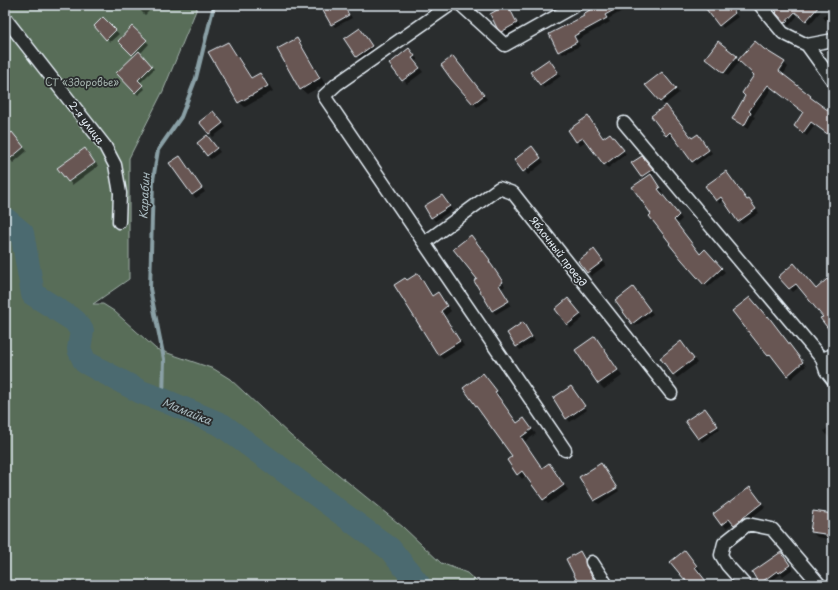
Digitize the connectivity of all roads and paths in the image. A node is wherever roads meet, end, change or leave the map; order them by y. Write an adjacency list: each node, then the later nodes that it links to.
1 (450, 5): 11 (street)
2 (461, 5): 3 (street)
3 (576, 5)
4 (760, 5): 7 (street)
5 (5, 18): 10 (street, 2-я улица)
6 (833, 40): 7 (street)
7 (807, 45): 8 (street)
8 (833, 82)
9 (624, 123): 12 (street)
10 (119, 222)
11 (424, 243): 14 (street, Яблочный проезд); 15 (street)
12 (827, 357): 13 (street)
13 (833, 380)
14 (671, 393)
15 (565, 450)
16 (592, 562): 17 (street)
17 (607, 585)
18 (745, 585): 19 (street)
19 (820, 585)

